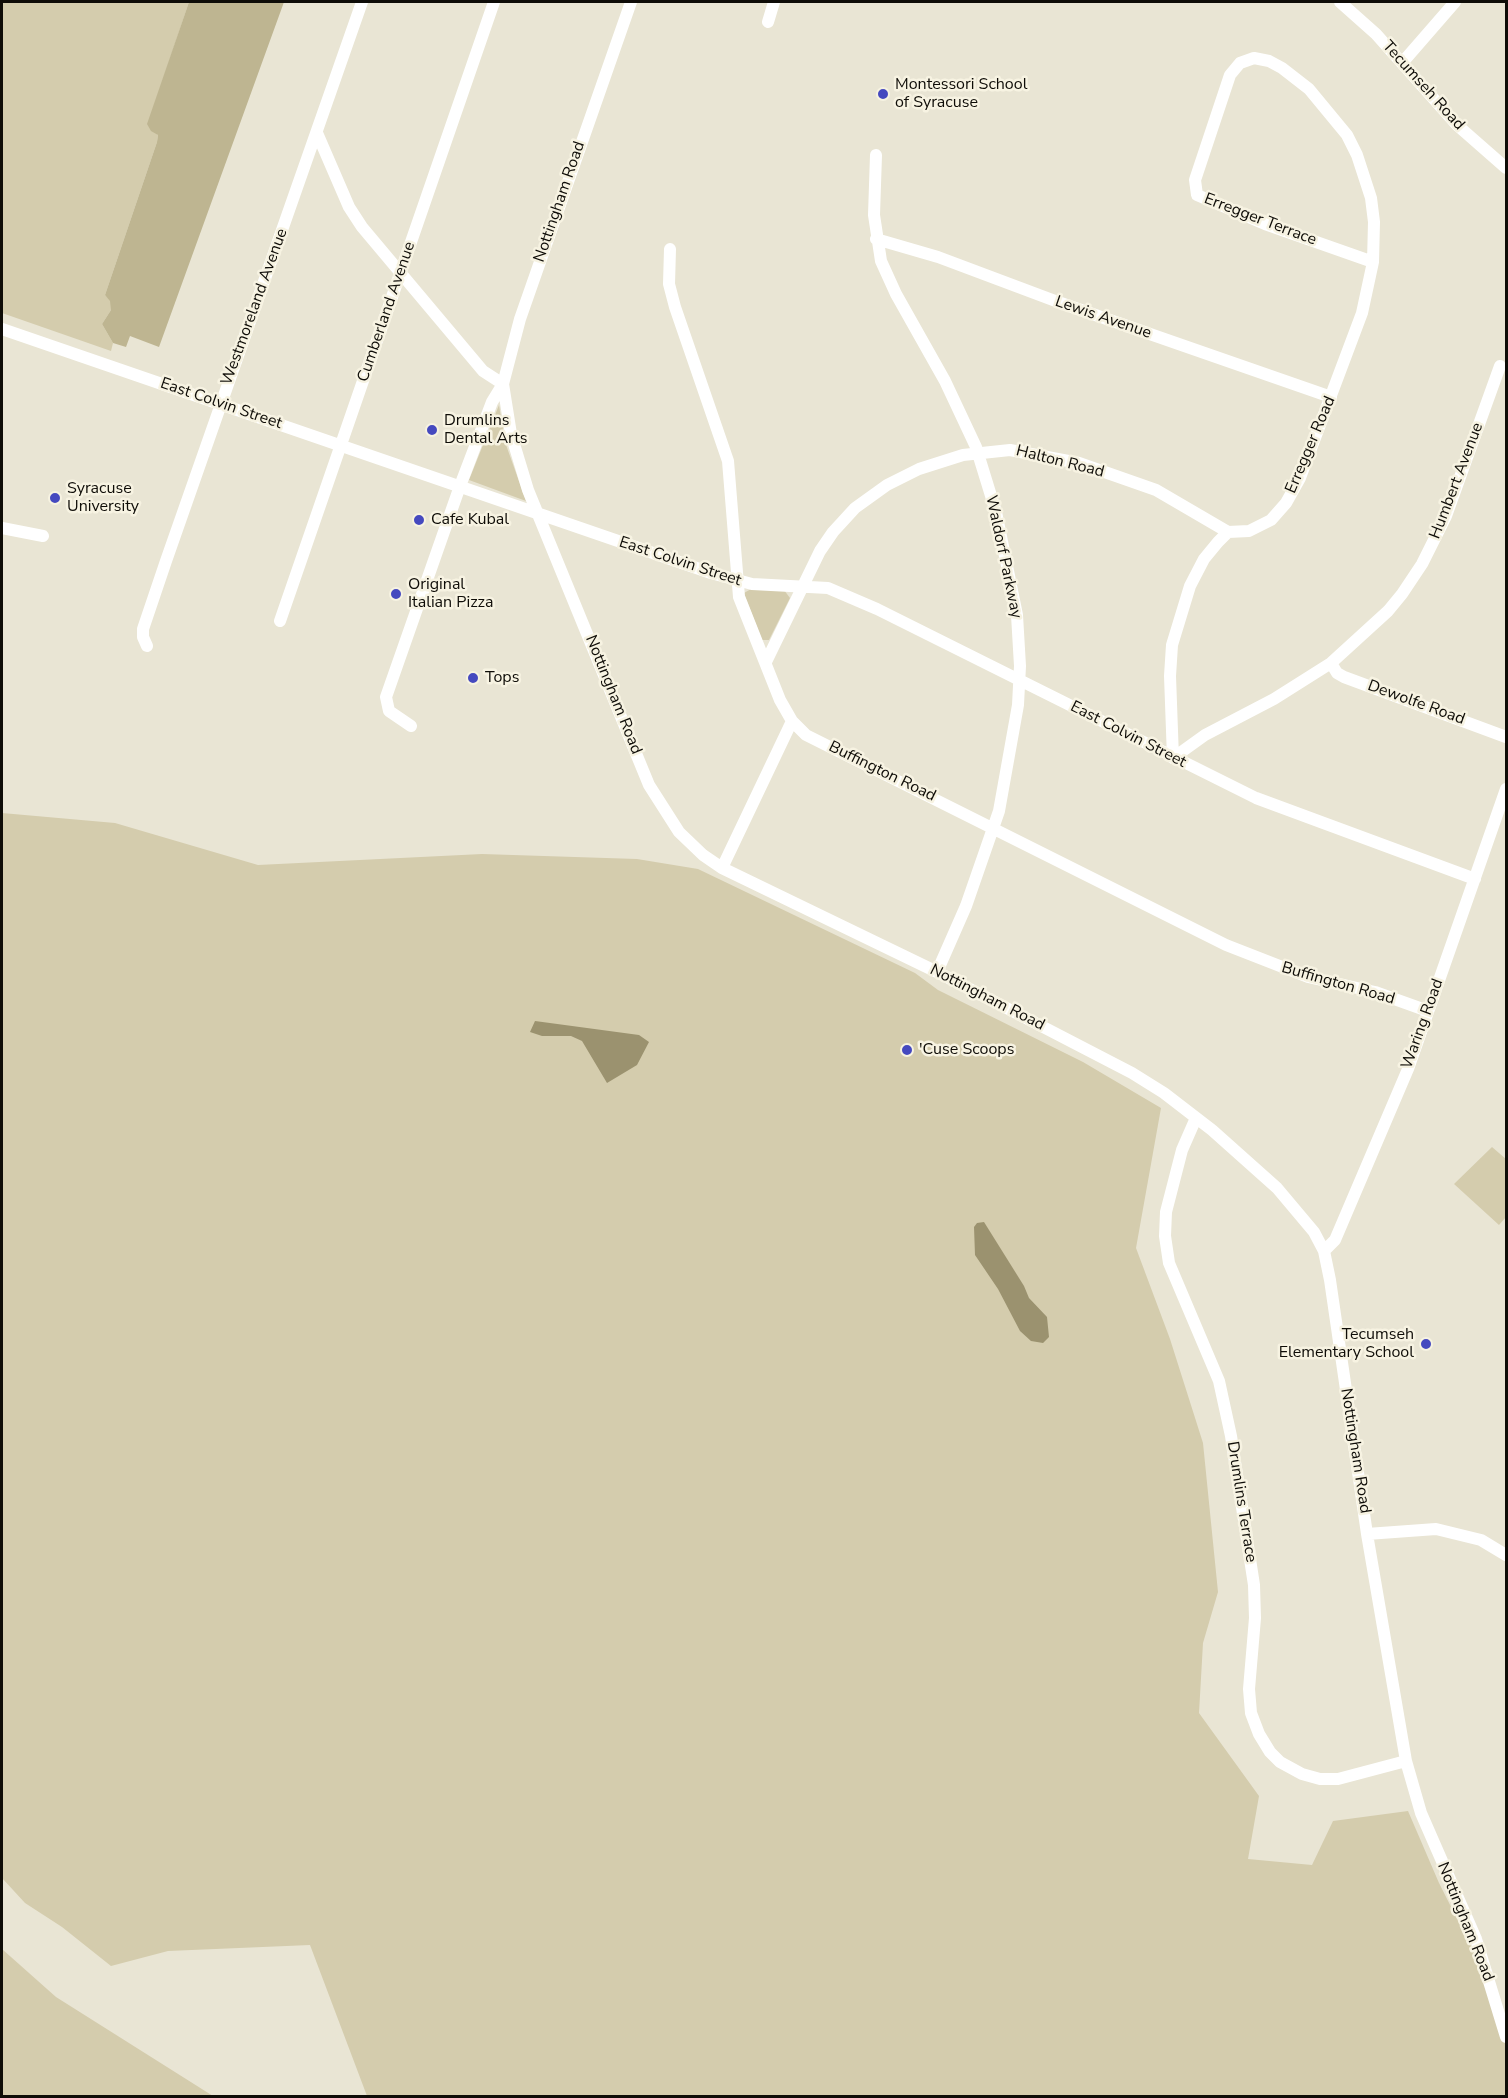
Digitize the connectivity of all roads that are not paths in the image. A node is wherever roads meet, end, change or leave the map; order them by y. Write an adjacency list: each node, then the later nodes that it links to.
1 (362, 2): 9 (street, Westmoreland Avenue)
2 (494, 2): 15 (street, Cumberland Avenue)
3 (631, 2): 18 (street, Nottingham Road)
4 (774, 2): 7 (street)
5 (1341, 2): 8 (street, Tecumseh Road)
6 (1455, 2): 8 (street)
7 (768, 22)
8 (1402, 63): 11 (street, Tecumseh Road)
9 (317, 133): 15 (street); 20 (street, Westmoreland Avenue)
10 (876, 155): 12 (street, Waldorf Parkway)
11 (1506, 168)
12 (876, 239): 19 (street, Lewis Avenue); 22 (street, Waldorf Parkway)
13 (670, 249): 28 (street, Buffington Road)
14 (1373, 262): 14 (street, Erregger Terrace); 19 (street, Erregger Road)
15 (401, 273): 18 (street); 21 (street, Cumberland Avenue)
16 (2, 329): 20 (street, East Colvin Street)
17 (1500, 366): 33 (street, Humbert Avenue)
18 (503, 384): 23 (street); 24 (street, Nottingham Road)
19 (1331, 397): 26 (street, Erregger Road)
20 (220, 404): 21 (street, East Colvin Street); 31 (street, Westmoreland Avenue)
21 (340, 445): 23 (street, East Colvin Street); 30 (street, Cumberland Avenue)
22 (978, 453): 26 (street, Halton Road); 29 (street, Halton Road); 34 (street, Waldorf Parkway)
23 (460, 486): 24 (street, East Colvin Street); 36 (street)
24 (540, 515): 28 (street, East Colvin Street); 41 (street, Nottingham Road)
25 (2, 528): 27 (street)
26 (1228, 532): 38 (street)
27 (43, 536)
28 (736, 581): 29 (street, East Colvin Street); 32 (street, Buffington Road)
29 (803, 585): 32 (street, Halton Road); 34 (street, East Colvin Street)
30 (280, 621)
31 (147, 646)
32 (766, 662): 35 (street, Buffington Road)
33 (1331, 663): 37 (street, Dewolfe Road); 38 (street, Humbert Avenue)
34 (1020, 680): 38 (street, East Colvin Street); 40 (street, Waldorf Parkway)
35 (792, 721): 40 (street, Buffington Road); 41 (street)
36 (411, 726)
37 (1506, 736)
38 (1173, 758): 42 (street, East Colvin Street)
39 (1506, 789): 42 (street, Waring Road)
40 (994, 829): 43 (street, Waldorf Parkway); 44 (street, Buffington Road)
41 (722, 868): 43 (street, Nottingham Road)
42 (1475, 879): 44 (street, Waring Road)
43 (937, 972): 45 (street, Nottingham Road)
44 (1428, 1011): 46 (street, Waring Road)
45 (1196, 1118): 46 (street, Nottingham Road); 49 (street, Drumlins Terrace)
46 (1324, 1251): 47 (street, Nottingham Road)
47 (1368, 1534): 48 (street); 49 (street, Nottingham Road)
48 (1506, 1555)
49 (1406, 1761): 50 (street, Nottingham Road)
50 (1506, 2037)

